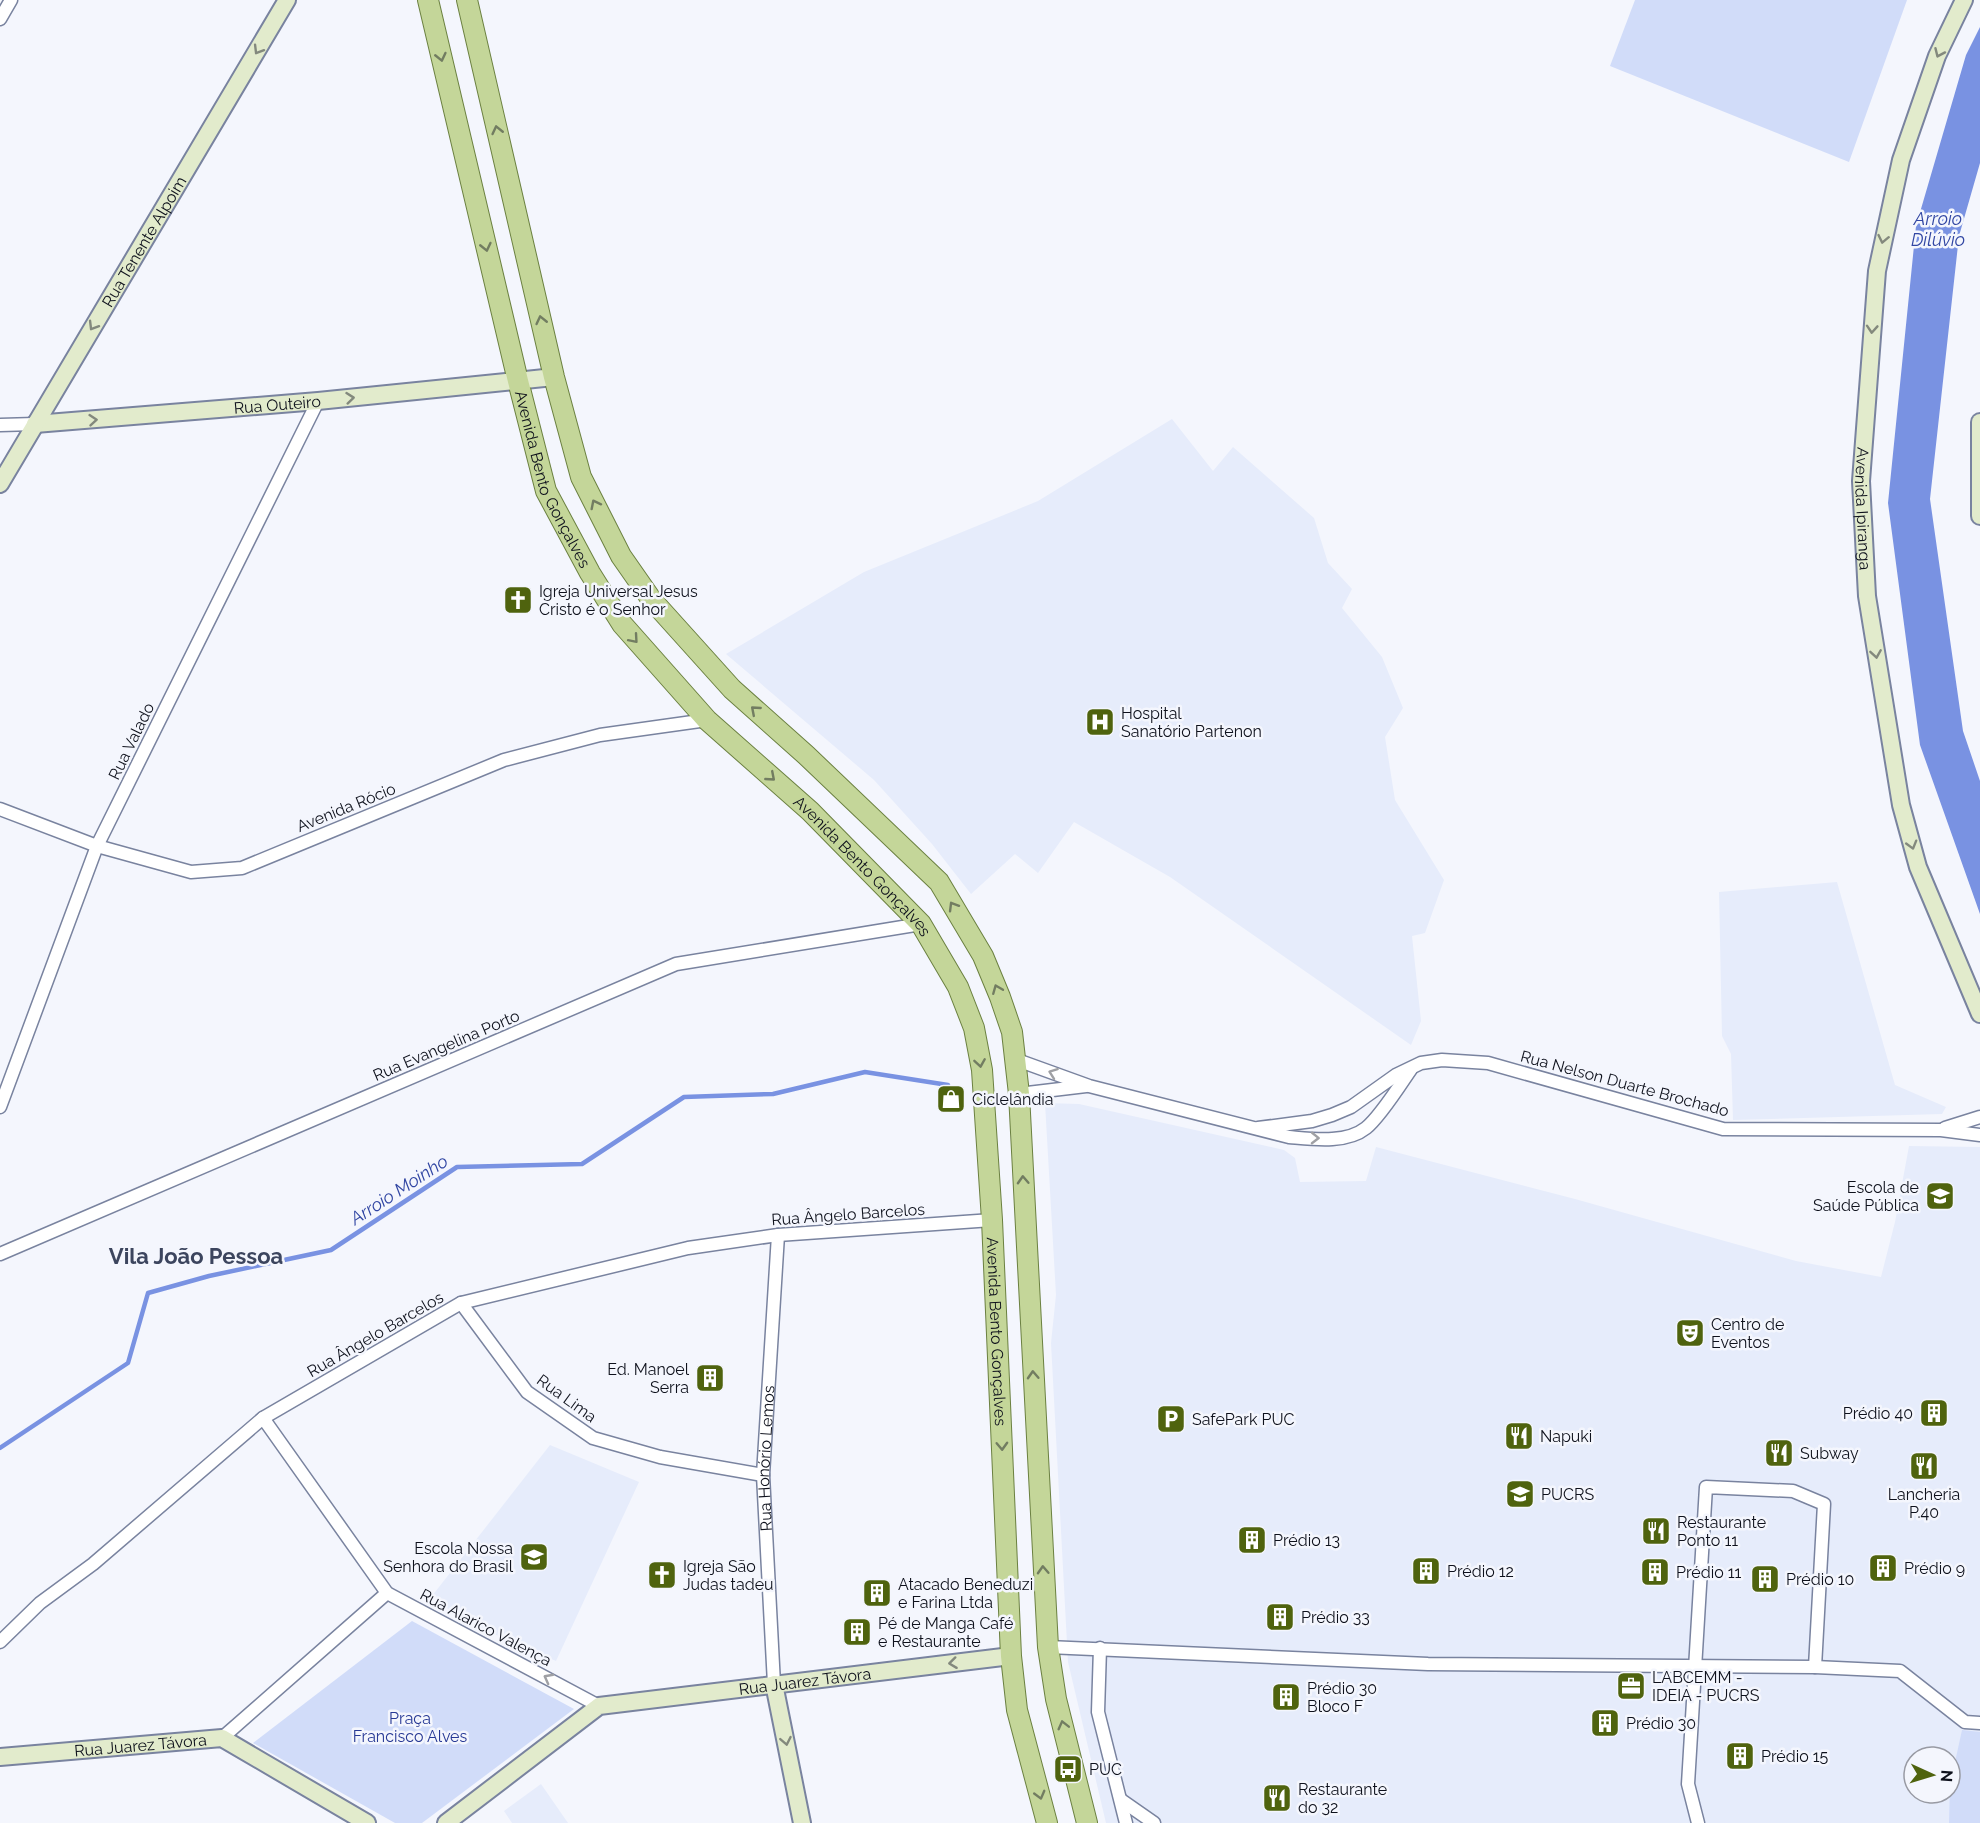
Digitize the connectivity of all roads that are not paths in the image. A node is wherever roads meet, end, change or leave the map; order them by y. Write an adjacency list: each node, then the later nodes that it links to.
1 (11, 0): 6 (street)
2 (287, 0): 11 (street, Rua Tenente Alpoim, one-way to 11)
3 (428, 0): 8 (main road, Avenida Bento Gonçalves, one-way to 8)
4 (467, 0): 7 (main road, Avenida Bento Gonçalves, one-way to 4)
5 (1964, 0): 19 (street, Avenida Ipiranga, one-way to 19)
6 (0, 19)
7 (554, 377): 8 (street, Rua Outeiro); 20 (main road, Avenida Bento Gonçalves, one-way to 7)
8 (518, 381): 9 (street, Rua Outeiro, one-way to 8); 15 (main road, Avenida Bento Gonçalves, one-way to 15)
9 (318, 401): 11 (street, Rua Outeiro, one-way to 9); 17 (street, Rua Valado)
10 (1980, 422): 14 (street)
11 (35, 424): 12 (street, Rua Outeiro); 13 (street, Rua Tenente Alpoim)
12 (0, 425)
13 (0, 484)
14 (1980, 516)
15 (707, 720): 17 (street, Avenida Rócio); 18 (main road, Avenida Bento Gonçalves, one-way to 18)
16 (0, 809): 17 (street, Avenida Rócio)
17 (97, 846): 24 (street, Rua Valado)
18 (921, 924): 29 (main road, Avenida Bento Gonçalves, one-way to 29); 31 (street, Rua Evangelina Porto)
19 (1980, 1014)
20 (1017, 1060): 22 (street, Rua Nelson Duarte Brochado, one-way to 20); 23 (main road, Avenida Bento Gonçalves)
21 (1412, 1068): 26 (street, Rua Nelson Duarte Brochado); 26 (street, Rua Nelson Duarte Brochado, one-way to 21); 27 (street, Rua Nelson Duarte Brochado)
22 (1089, 1086): 23 (street, Rua Nelson Duarte Brochado); 26 (street, Rua Nelson Duarte Brochado)
23 (1019, 1094): 37 (main road, Avenida Bento Gonçalves, one-way to 23)
24 (0, 1107)
25 (1980, 1117): 27 (street, Rua Nelson Duarte Brochado)
26 (1258, 1128)
27 (1941, 1130): 28 (street, Rua Nelson Duarte Brochado)
28 (1980, 1135)
29 (992, 1220): 30 (street, Rua Ângelo Barcelos); 39 (main road, Avenida Bento Gonçalves, one-way to 39)
30 (778, 1235): 32 (street, Rua Ângelo Barcelos); 34 (street, Rua Honório Lemos)
31 (0, 1254)
32 (461, 1303): 33 (street, Rua Ângelo Barcelos); 34 (street, Rua Lima)
33 (263, 1418): 35 (street, Rua Alarico Valença); 36 (street, Rua Ângelo Barcelos)
34 (763, 1475): 42 (street, Rua Honório Lemos)
35 (387, 1593): 43 (street, Rua Alarico Valença, one-way to 35); 45 (street)
36 (0, 1642)
37 (1048, 1647): 38 (street); 52 (main road, Avenida Bento Gonçalves, one-way to 37)
38 (1100, 1648): 41 (street); 47 (street)
39 (1011, 1656): 42 (street, Rua Juarez Távora, one-way to 42); 51 (main road, Avenida Bento Gonçalves, one-way to 51)
40 (1815, 1667): 41 (street); 41 (street); 44 (street)
41 (1696, 1668): 55 (street)
42 (774, 1684): 43 (street, Rua Juarez Távora); 50 (street, Rua Honório Lemos, one-way to 50)
43 (599, 1706): 49 (street)
44 (1980, 1723)
45 (222, 1738): 46 (street, Rua Juarez Távora); 48 (street, Rua Juarez Távora)
46 (0, 1757)
47 (1121, 1800): 53 (street); 54 (street)
48 (367, 1823)
49 (446, 1823)
50 (802, 1823)
51 (1047, 1823)
52 (1087, 1823)
53 (1126, 1823)
54 (1154, 1823)
55 (1698, 1823)

